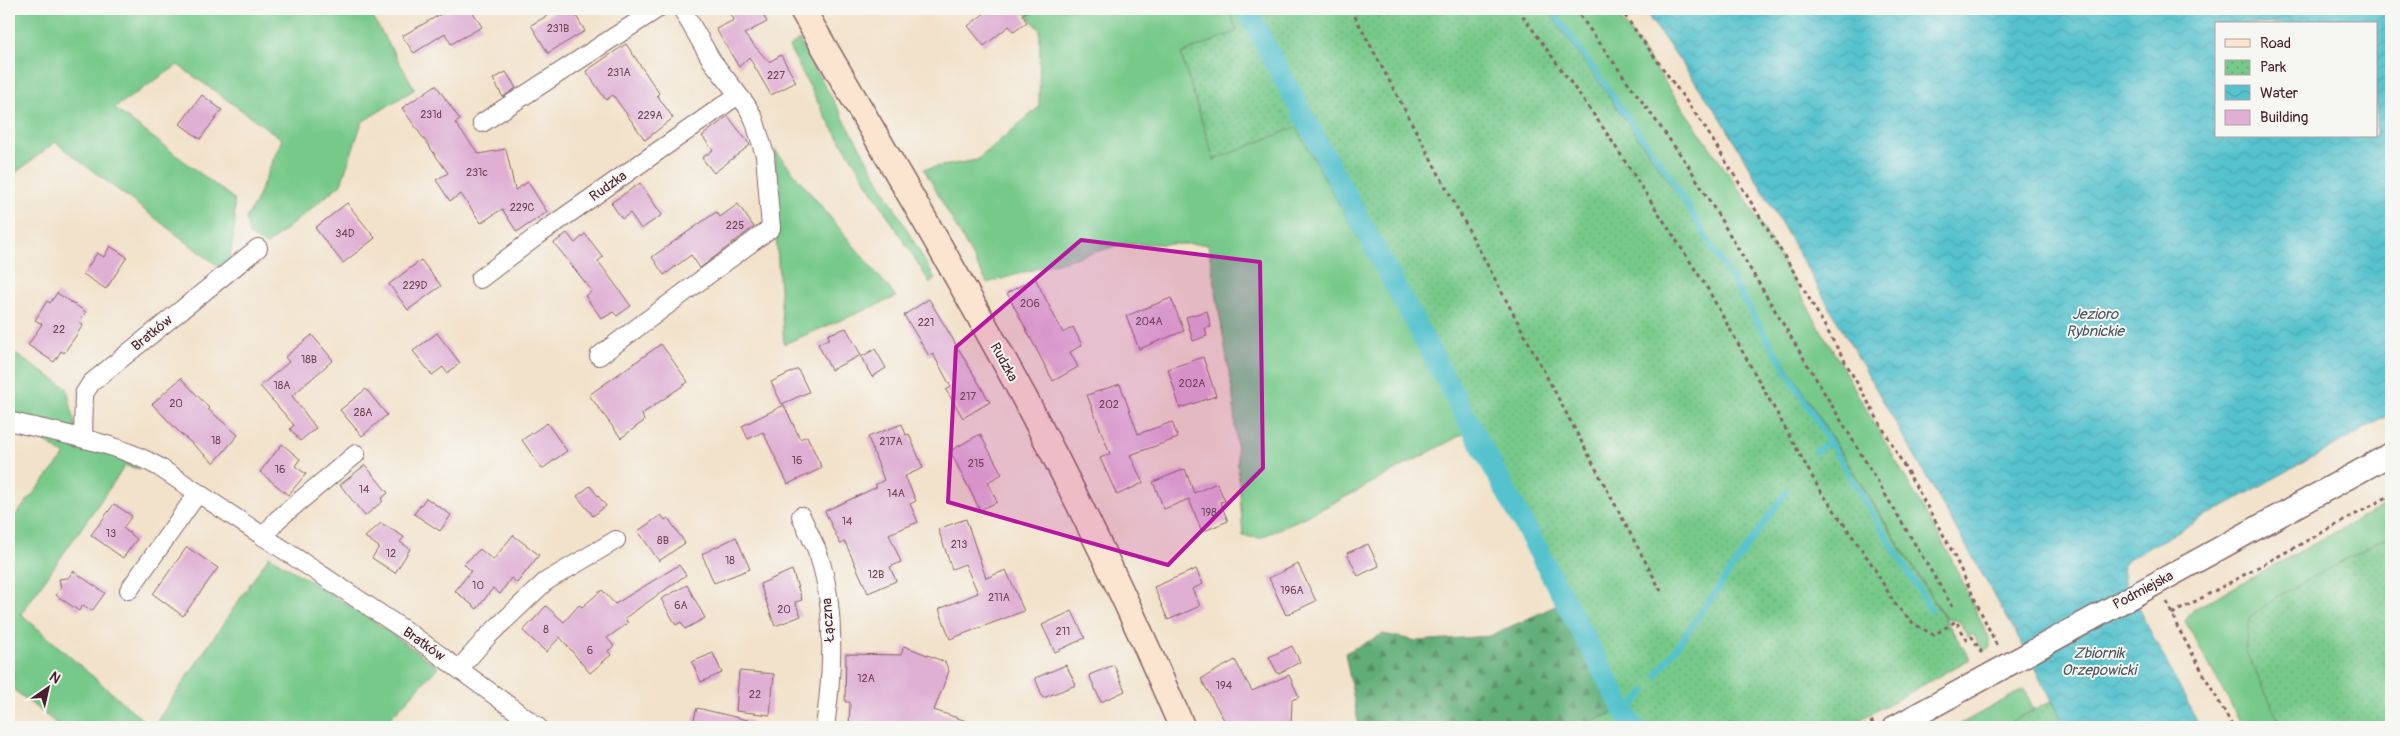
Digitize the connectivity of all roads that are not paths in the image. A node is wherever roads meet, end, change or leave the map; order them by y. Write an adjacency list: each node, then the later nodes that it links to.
1 (657, 9): 5 (street)
2 (682, 9): 4 (street)
3 (802, 9): 21 (main road, Rudzka)
4 (738, 95): 7 (street, Rudzka); 8 (street)
5 (482, 123)
6 (258, 248): 10 (street, Bratków)
7 (480, 280)
8 (599, 356)
9 (9, 421): 10 (street, Bratków)
10 (83, 438): 13 (street, Bratków)
11 (356, 454): 15 (street)
12 (2391, 454): 22 (street, Podmiejska)
13 (198, 493): 15 (street, Bratków); 17 (street)
14 (801, 516): 20 (street, Łączna)
15 (264, 537): 18 (street, Bratków)
16 (616, 540): 18 (street, Bratków)
17 (129, 590)
18 (459, 668): 19 (street, Bratków)
19 (538, 727)
20 (825, 727)
21 (1182, 727)
22 (1895, 727)

